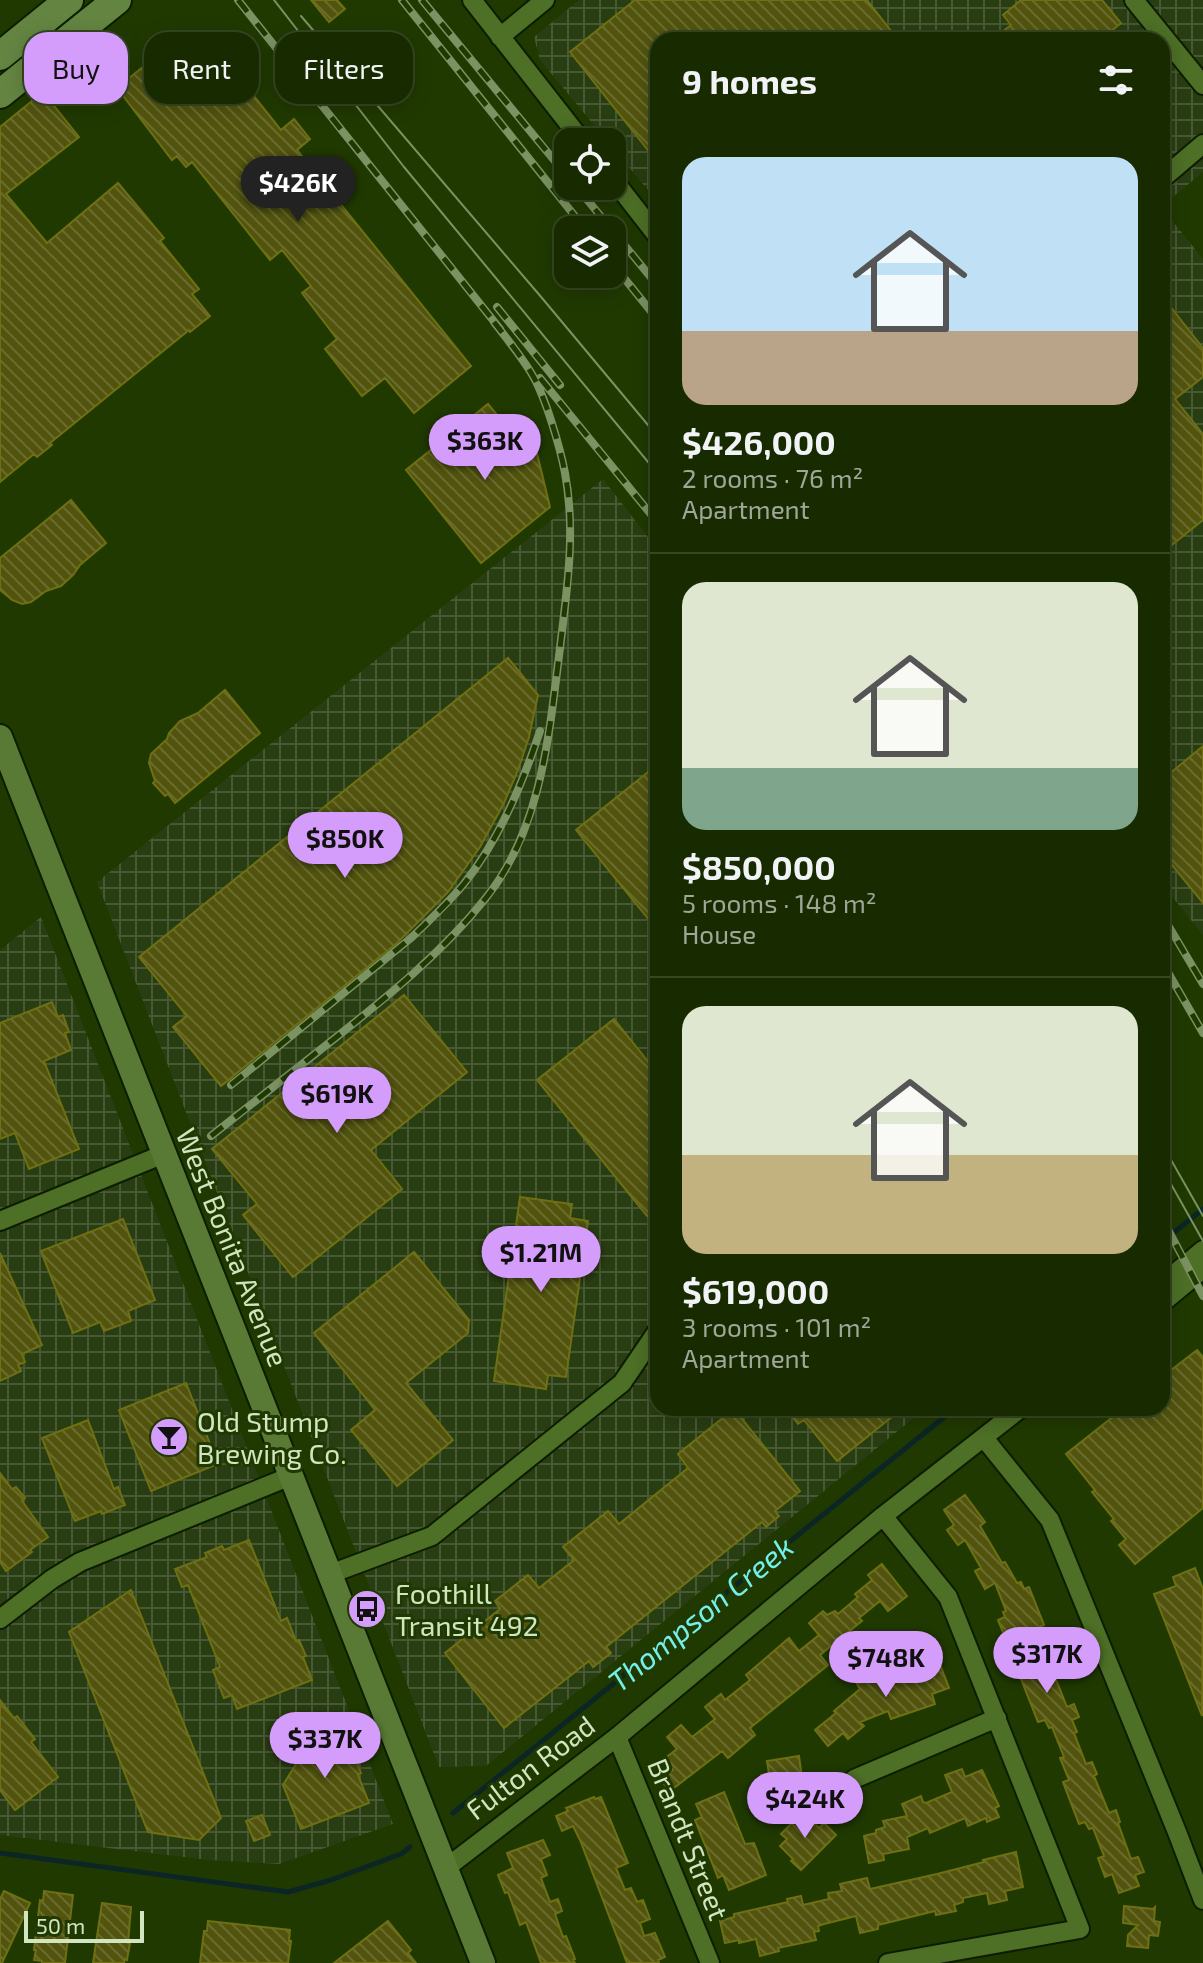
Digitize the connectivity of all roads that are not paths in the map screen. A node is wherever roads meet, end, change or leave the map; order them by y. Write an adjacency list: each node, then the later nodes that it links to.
1 (69, 0): 9 (main road)
2 (117, 0): 11 (main road)
3 (472, 0): 7 (street)
4 (545, 0): 7 (street)
5 (1134, 0): 6 (street)
6 (1160, 32)
7 (500, 37): 12 (street)
8 (1170, 44): 10 (street)
9 (0, 56)
10 (1203, 85)
11 (0, 94)
12 (572, 128)
13 (1203, 144): 14 (street)
14 (1170, 172)
15 (626, 196): 16 (street)
16 (650, 227)
17 (0, 737): 18 (main road, West Bonita Avenue)
18 (164, 1154): 19 (street); 27 (main road, West Bonita Avenue)
19 (0, 1221)
20 (1203, 1250): 22 (street)
21 (1203, 1269): 23 (street)
22 (1170, 1277)
23 (1170, 1296)
24 (650, 1342): 29 (street)
25 (1011, 1416): 26 (street, Fulton Road)
26 (984, 1438): 28 (street, Fulton Road); 35 (street)
27 (291, 1476): 29 (main road, West Bonita Avenue); 30 (street)
28 (883, 1516): 31 (street); 32 (street, Fulton Road)
29 (330, 1574): 34 (main road, West Bonita Avenue)
30 (0, 1619)
31 (997, 1718): 33 (street); 38 (street)
32 (617, 1737): 34 (street, Fulton Road); 37 (street, Brandt Street)
33 (854, 1779)
34 (446, 1868): 36 (main road, West Bonita Avenue)
35 (1203, 1900)
36 (483, 1963)
37 (710, 1963)
38 (888, 1963)

